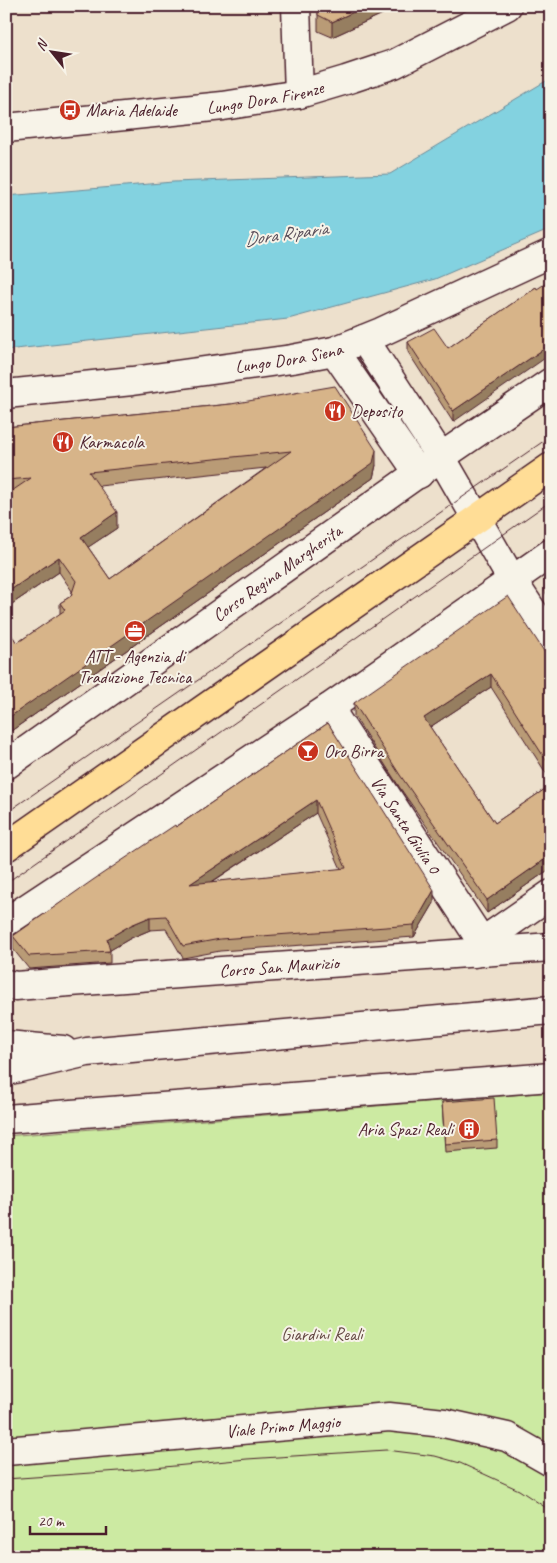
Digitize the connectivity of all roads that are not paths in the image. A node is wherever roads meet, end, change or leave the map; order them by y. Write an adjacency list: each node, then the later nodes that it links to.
1 (296, 6): 3 (street)
2 (507, 6): 3 (street, Lungo Dora Firenze)
3 (299, 94): 4 (street, Lungo Dora Firenze)
4 (6, 128)
5 (551, 253): 6 (street, Lungo Dora Siena)
6 (364, 339): 7 (street, Lungo Dora Siena); 10 (street)
7 (334, 351): 9 (street, Lungo Dora Siena); 12 (street)
8 (551, 382): 10 (street, Corso Regina Margherita)
9 (6, 394)
10 (441, 457): 12 (street, Corso Regina Margherita); 13 (street)
11 (551, 467): 13 (main road)
12 (419, 474): 18 (street, Corso Regina Margherita)
13 (477, 519): 15 (street); 19 (main road)
14 (551, 553): 15 (street)
15 (512, 580): 16 (street); 17 (street)
16 (551, 639)
17 (329, 708): 21 (street); 22 (street, Via Santa Giulia 0)
18 (8, 761)
19 (6, 847)
20 (551, 894): 22 (street)
21 (6, 922)
22 (478, 947): 23 (street, Corso San Maurizio); 24 (street, Corso San Maurizio)
23 (551, 947)
24 (6, 984)
25 (551, 1010): 27 (street)
26 (6, 1045): 27 (street)
27 (86, 1052): 28 (street)
28 (6, 1071)
29 (551, 1077): 30 (street)
30 (6, 1119)
31 (6, 1451): 32 (street, Viale Primo Maggio)
32 (551, 1462)

